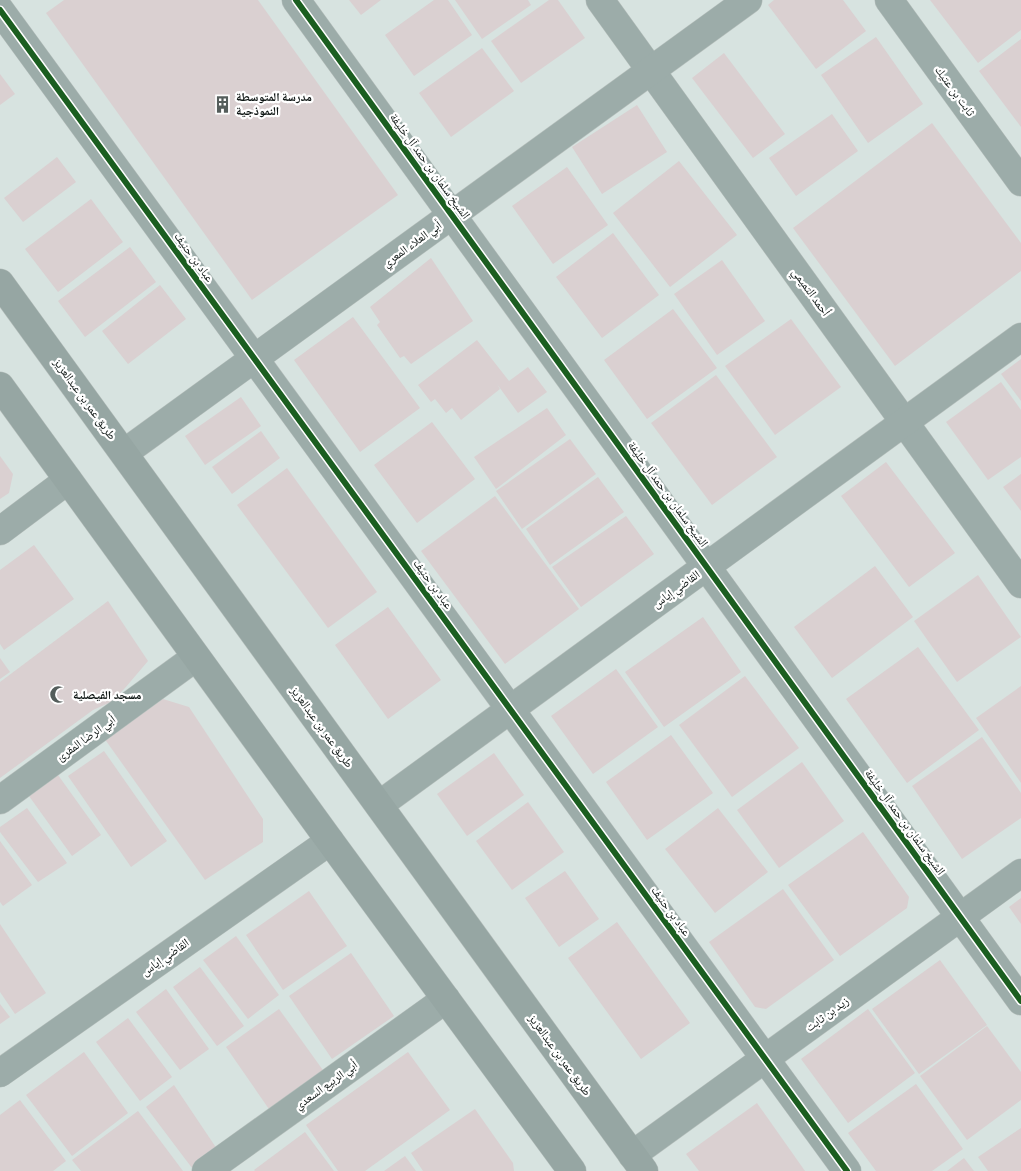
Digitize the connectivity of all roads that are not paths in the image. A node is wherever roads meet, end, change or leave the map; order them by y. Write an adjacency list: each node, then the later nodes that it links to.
1 (296, 0): 8 (street, الشيخ سلمان بن حمد آل خليفة)
2 (600, 0): 6 (street, أحمد التميمي)
3 (748, 0): 6 (street, أبي العلاء المعري)
4 (889, 0): 7 (street, ثابت بن عتيك)
5 (0, 10): 11 (street, عباد بن حنيف)
6 (651, 70): 8 (street, أبي العلاء المعري); 13 (street, أحمد التميمي)
7 (1021, 182)
8 (452, 215): 11 (street, أبي العلاء المعري); 17 (street, الشيخ سلمان بن حمد آل خليفة)
9 (0, 283): 14 (main road, طريق عمر بن عبدالعزيز)
10 (1021, 337): 13 (street, القاضي إياس)
11 (254, 359): 14 (street, أبي العلاء المعري); 20 (street, عباد بن حنيف)
12 (0, 386): 15 (main road)
13 (905, 422): 17 (street, القاضي إياس); 18 (street, أحمد التميمي)
14 (124, 453): 22 (main road, طريق عمر بن عبدالعزيز)
15 (68, 480): 16 (street); 19 (main road)
16 (0, 531)
17 (706, 566): 20 (street, القاضي إياس); 25 (street, الشيخ سلمان بن حمد آل خليفة)
18 (1021, 584)
19 (196, 657): 21 (street, أبي الرضا المقرئ); 23 (main road)
20 (510, 709): 22 (street, القاضي إياس); 28 (street, عباد بن حنيف)
21 (0, 800)
22 (379, 805): 30 (main road, طريق عمر بن عبدالعزيز)
23 (330, 841): 26 (main road); 29 (street, القاضي إياس)
24 (1021, 872): 25 (street, زيد بن ثابت)
25 (960, 917): 27 (street, الشيخ سلمان بن حمد آل خليفة); 28 (street, زيد بن ثابت)
26 (446, 999): 31 (street, أبي الربيع السعدي); 32 (main road)
27 (1021, 1001)
28 (765, 1059): 30 (street, زيد بن ثابت); 33 (street, عباد بن حنيف)
29 (0, 1073)
30 (638, 1163)
31 (206, 1171)
32 (572, 1171)
33 (847, 1171)

